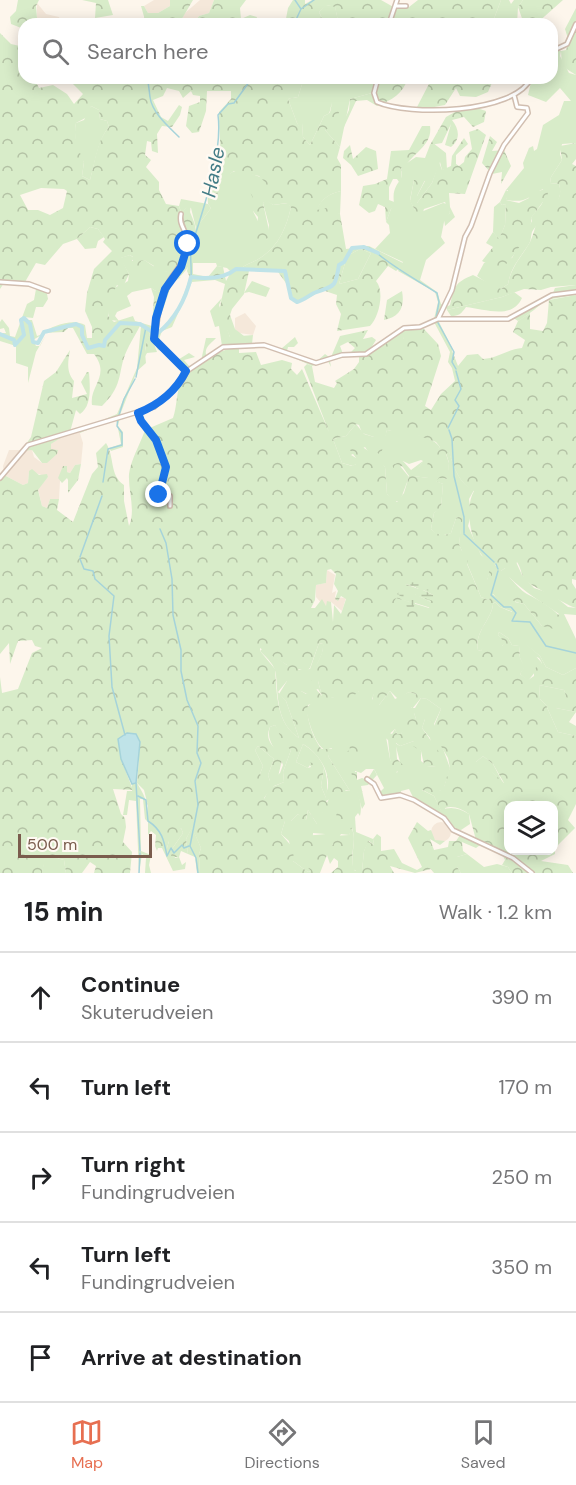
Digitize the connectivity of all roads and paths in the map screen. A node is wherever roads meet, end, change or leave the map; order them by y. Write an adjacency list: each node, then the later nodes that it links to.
1 (397, 0): 2 (street)
2 (396, 6): 3 (street); 4 (street)
3 (405, 6)
4 (391, 18)
5 (576, 24): 6 (street)
6 (558, 48)
7 (376, 84): 9 (street)
8 (527, 84): 9 (street)
9 (514, 94): 14 (street)
10 (181, 214): 15 (street)
11 (0, 282): 12 (street)
12 (48, 291)
13 (576, 292): 14 (street)
14 (438, 319): 15 (street)
15 (186, 371): 16 (street)
16 (138, 413): 17 (street); 18 (street)
17 (0, 478)
18 (170, 506)
19 (367, 779): 20 (street)
20 (532, 873)

